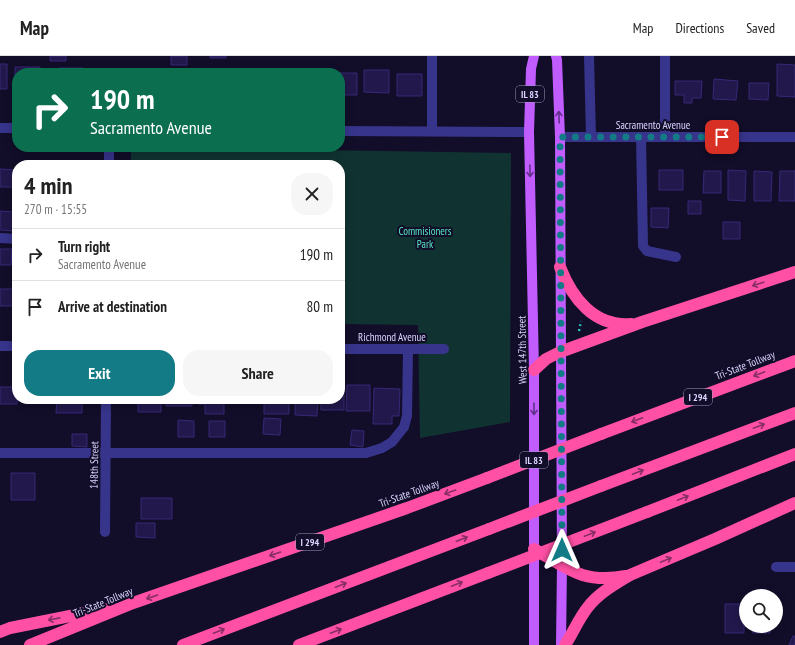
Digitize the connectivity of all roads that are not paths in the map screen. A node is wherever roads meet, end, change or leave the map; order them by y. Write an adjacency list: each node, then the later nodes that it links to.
1 (432, 56): 9 (street)
2 (534, 56): 10 (main road, West 147th Street / IL 83)
3 (556, 56): 12 (main road, IL 83, one-way to 3)
4 (589, 56): 13 (street)
5 (665, 56): 15 (street)
6 (0, 128): 7 (street)
7 (12, 128)
8 (345, 130): 9 (street)
9 (432, 131): 10 (street)
10 (529, 132): 29 (main road, West 147th Street / IL 83, one-way to 29)
11 (795, 136): 15 (street, Sacramento Avenue)
12 (560, 137): 13 (street, Sacramento Avenue); 19 (main road, IL 83)
13 (591, 137): 14 (street, Sacramento Avenue)
14 (641, 137): 15 (street, Sacramento Avenue); 18 (street)
15 (665, 137)
16 (0, 238): 17 (street)
17 (12, 238)
18 (676, 257)
19 (560, 267): 21 (highway); 27 (main road, IL 83)
20 (795, 272): 21 (highway, one-way to 21)
21 (642, 322): 27 (highway)
22 (0, 346): 23 (street)
23 (12, 346)
24 (345, 349): 26 (street, Richmond Avenue)
25 (444, 349): 26 (street, Richmond Avenue)
26 (408, 350): 32 (street)
27 (560, 352): 29 (highway); 38 (main road, IL 83)
28 (795, 361): 42 (highway, Tri-State Tollway / I 294, one-way to 42, bridge)
29 (534, 370): 37 (main road, West 147th Street / IL 83, one-way to 37)
30 (106, 404): 32 (street, 148th Street)
31 (795, 413): 45 (highway, one-way to 31, bridge)
32 (106, 452): 33 (street); 36 (street, 148th Street)
33 (0, 453)
34 (795, 454): 46 (highway, one-way to 34, bridge)
35 (795, 503): 41 (highway, one-way to 35)
36 (105, 532)
37 (534, 549): 38 (highway); 47 (main road, West 147th Street / IL 83)
38 (562, 565): 41 (highway); 48 (main road, IL 83)
39 (776, 567): 40 (street)
40 (795, 567)
41 (630, 575): 49 (highway)
42 (133, 603): 43 (highway, one-way to 43); 44 (highway, Tri-State Tollway / I 294)
43 (0, 632)
44 (30, 645)
45 (183, 645)
46 (299, 645)
47 (534, 645)
48 (561, 645)
49 (565, 645)

